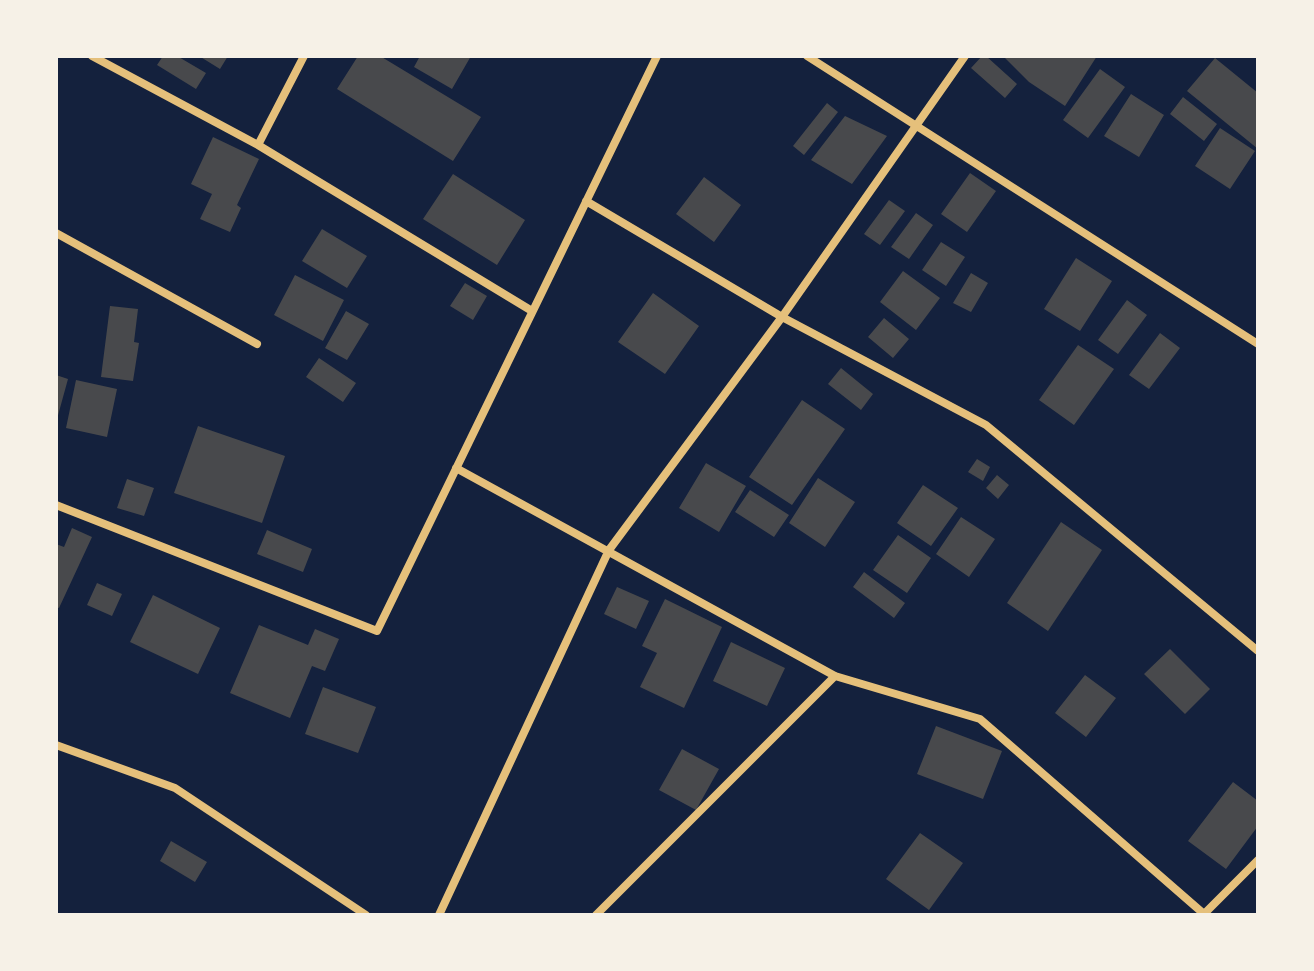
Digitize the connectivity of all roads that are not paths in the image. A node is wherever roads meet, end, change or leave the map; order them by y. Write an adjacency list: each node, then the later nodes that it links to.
1 (92, 56): 7 (street)
2 (304, 56): 7 (street)
3 (657, 56): 8 (street)
4 (807, 56): 6 (street)
5 (965, 56): 6 (street)
6 (917, 126): 11 (street); 13 (street)
7 (258, 145): 10 (street)
8 (586, 201): 10 (street); 11 (street)
9 (56, 233): 12 (street)
10 (532, 311): 14 (street)
11 (782, 317): 16 (street); 17 (street)
12 (257, 344)
13 (1258, 344)
14 (456, 468): 15 (street); 16 (street)
15 (56, 505)
16 (609, 550): 18 (street); 23 (street)
17 (1258, 651)
18 (835, 676): 21 (street); 24 (street)
19 (56, 745): 22 (street)
20 (1258, 860): 21 (street)
21 (1204, 914)
22 (366, 915)
23 (439, 915)
24 (596, 915)

